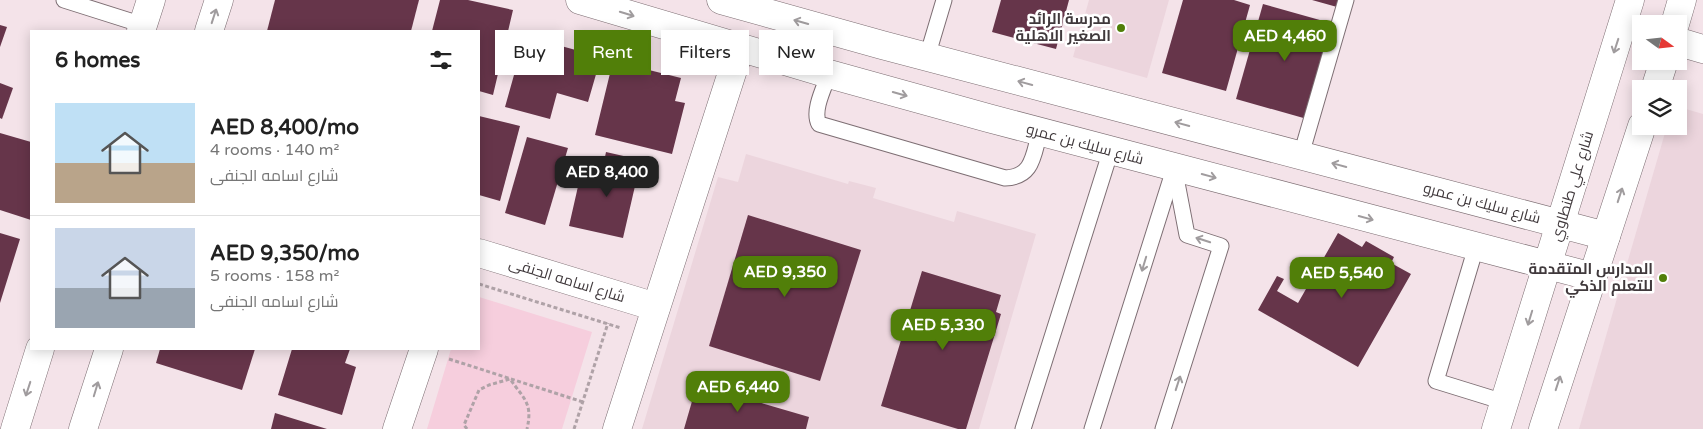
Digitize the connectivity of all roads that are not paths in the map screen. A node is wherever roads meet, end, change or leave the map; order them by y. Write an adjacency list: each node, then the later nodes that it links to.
1 (64, 0): 10 (lane)
2 (218, 0): 11 (street, one-way to 2)
3 (580, 0): 12 (street, شارع سليك بن عمرو, one-way to 12)
4 (721, 0): 13 (street, شارع سليك بن عمرو, one-way to 4)
5 (944, 0): 16 (lane)
6 (1346, 0): 26 (lane)
7 (1630, 0): 28 (street, شارع علي طنطاوي, one-way to 28)
8 (1682, 0): 9 (street)
9 (1678, 15)
10 (145, 19)
11 (209, 30)
12 (680, 30)
13 (882, 45): 16 (street, شارع سليك بن عمرو); 21 (street)
14 (1688, 45): 15 (street)
15 (1703, 49)
16 (927, 57): 20 (street, شارع سليك بن عمرو)
17 (731, 75): 34 (street)
18 (829, 75): 23 (lane)
19 (833, 75): 21 (street, شارع سليك بن عمرو)
20 (997, 75): 22 (street); 26 (street, شارع سليك بن عمرو, one-way to 20)
21 (866, 84): 22 (street, شارع سليك بن عمرو, one-way to 22)
22 (988, 118): 23 (street, شارع سليك بن عمرو)
23 (1040, 132): 25 (street, شارع سليك بن عمرو)
24 (1639, 135): 29 (street, one-way to 24)
25 (1111, 150): 27 (street, شارع سليك بن عمرو); 43 (lane)
26 (1301, 155): 28 (street, شارع سليك بن عمرو, one-way to 26)
27 (1174, 167): 30 (street, شارع سليك بن عمرو, one-way to 30); 44 (lane, one-way to 44); 45 (lane, one-way to 27)
28 (1560, 224): 29 (street, شارع سليك بن عمرو); 32 (street, شارع علي طنطاوي)
29 (1606, 236): 33 (street)
30 (1476, 247): 32 (street, شارع سليك بن عمرو); 38 (lane)
31 (480, 253): 34 (street, شارع اسامه الجنفى)
32 (1547, 266): 33 (street, شارع سليك بن عمرو); 38 (street, شارع علي طنطاوي, one-way to 38)
33 (1593, 277): 47 (street, one-way to 33)
34 (656, 307): 42 (street)
35 (40, 350): 39 (street, one-way to 39)
36 (108, 350): 40 (street, one-way to 36)
37 (436, 354): 41 (street)
38 (1504, 402): 46 (street, شارع علي طنطاوي)
39 (15, 429)
40 (83, 429)
41 (397, 429)
42 (617, 429)
43 (1023, 429)
44 (1092, 429)
45 (1163, 429)
46 (1496, 429)
47 (1543, 429)

